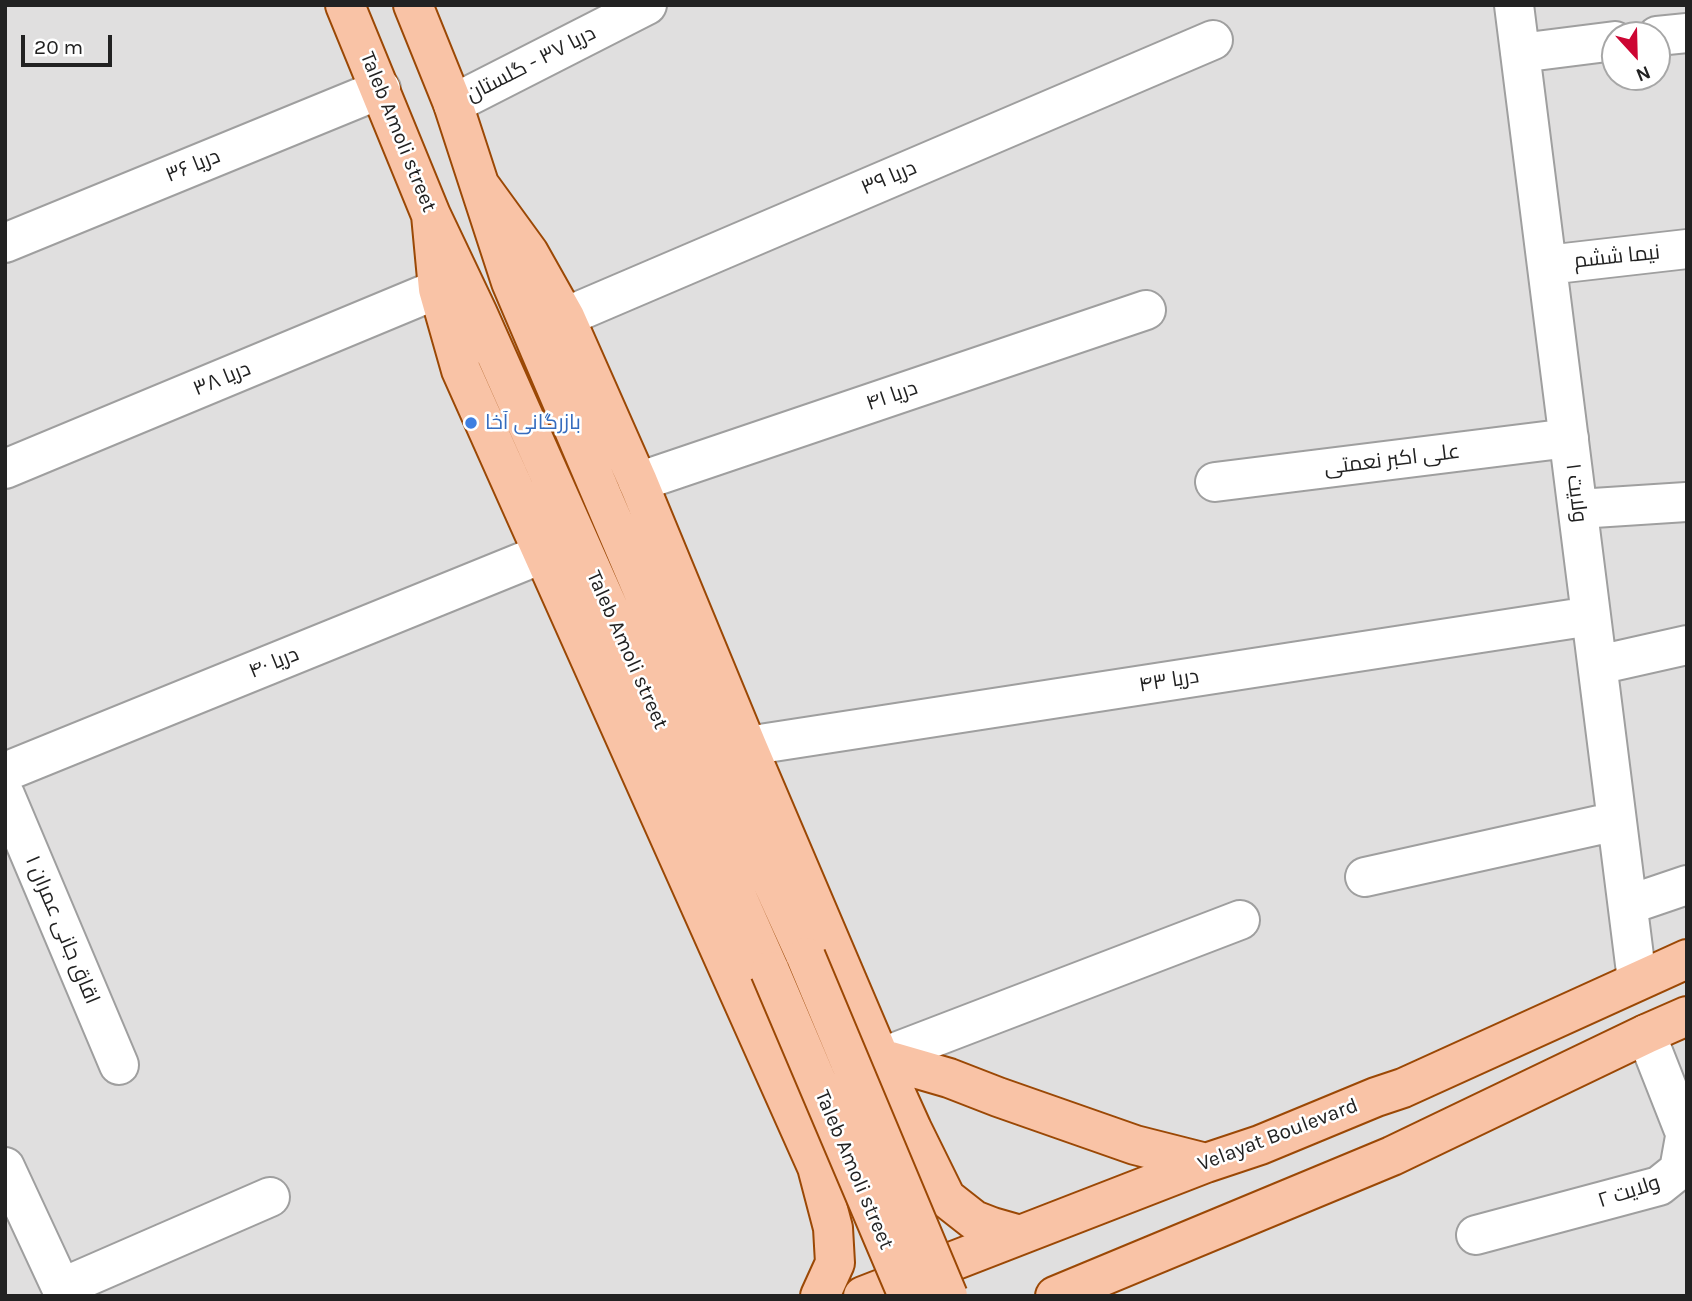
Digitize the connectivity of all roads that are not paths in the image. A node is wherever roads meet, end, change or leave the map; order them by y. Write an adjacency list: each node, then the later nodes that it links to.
1 (345, 5): 8 (main road, Taleb Amoli street)
2 (413, 5): 9 (main road, Taleb Amoli street)
3 (647, 5): 9 (street, دریا ۳۷ - گلستان)
4 (1514, 5): 7 (street, ولایت ۱)
5 (1213, 40): 17 (street, دریا ۳۹)
6 (1601, 43): 7 (street)
7 (1520, 53): 14 (street, ولایت ۱)
8 (381, 89): 11 (main road, Taleb Amoli street); 12 (street, دریا ۳۶)
9 (453, 104): 10 (main road, Taleb Amoli street)
10 (481, 187): 17 (main road); 59 (main road, Taleb Amoli street, bridge)
11 (431, 215): 15 (main road); 58 (main road, Taleb Amoli street, bridge)
12 (5, 243)
13 (1687, 249): 14 (street, نیما ششم)
14 (1547, 265): 18 (street, ولایت ۱)
15 (438, 289): 19 (street, دریا ۳۸); 24 (main road)
16 (1146, 310): 20 (street, دریا ۴۱)
17 (565, 317): 20 (main road)
18 (1569, 438): 21 (street, علی اکبر نعمتی); 23 (street, ولایت ۱)
19 (5, 469)
20 (639, 482): 28 (main road)
21 (1215, 482)
22 (1686, 502): 23 (street)
23 (1578, 509): 25 (street, ولایت ۱)
24 (542, 554): 29 (street, دریا ۴۰); 40 (main road)
25 (1591, 616): 27 (street, ولایت ۱); 28 (street, دریا ۴۳)
26 (1687, 645): 27 (street)
27 (1598, 665): 31 (street, ولایت ۱)
28 (747, 746): 38 (main road)
29 (5, 772)
30 (5, 795): 43 (street, اقاق جانی عمران ۱)
31 (1617, 821): 32 (street); 34 (street, ولایت ۱)
32 (1365, 877)
33 (1687, 885): 34 (street)
34 (1628, 905): 37 (street, ولایت ۱)
35 (1240, 920): 42 (street)
36 (1687, 959): 37 (main road, Velayat Boulevard)
37 (1637, 980): 44 (main road, Velayat Boulevard)
38 (850, 988): 40 (main road); 42 (main road)
39 (1687, 1016): 41 (main road)
40 (757, 1033): 56 (main road)
41 (1646, 1034): 45 (street, ولایت ۲); 47 (main road)
42 (880, 1058): 48 (main road); 52 (main road)
43 (119, 1065)
44 (1376, 1097): 46 (main road, Velayat Boulevard); 47 (main road)
45 (1686, 1131): 53 (street, ولایت ۲)
46 (1260, 1145): 48 (main road, Velayat Boulevard); 51 (main road)
47 (1392, 1156): 51 (main road)
48 (1206, 1163): 52 (main road, Velayat Boulevard)
49 (5, 1167): 55 (street)
50 (270, 1197): 55 (street)
51 (1282, 1202): 54 (main road)
52 (1020, 1235): 57 (main road, Velayat Boulevard)
53 (1476, 1235)
54 (1158, 1253): 60 (main road); 61 (main road)
55 (63, 1292)
56 (820, 1296)
57 (863, 1296)
58 (908, 1296)
59 (948, 1296)
60 (1055, 1296)
61 (1109, 1296)

